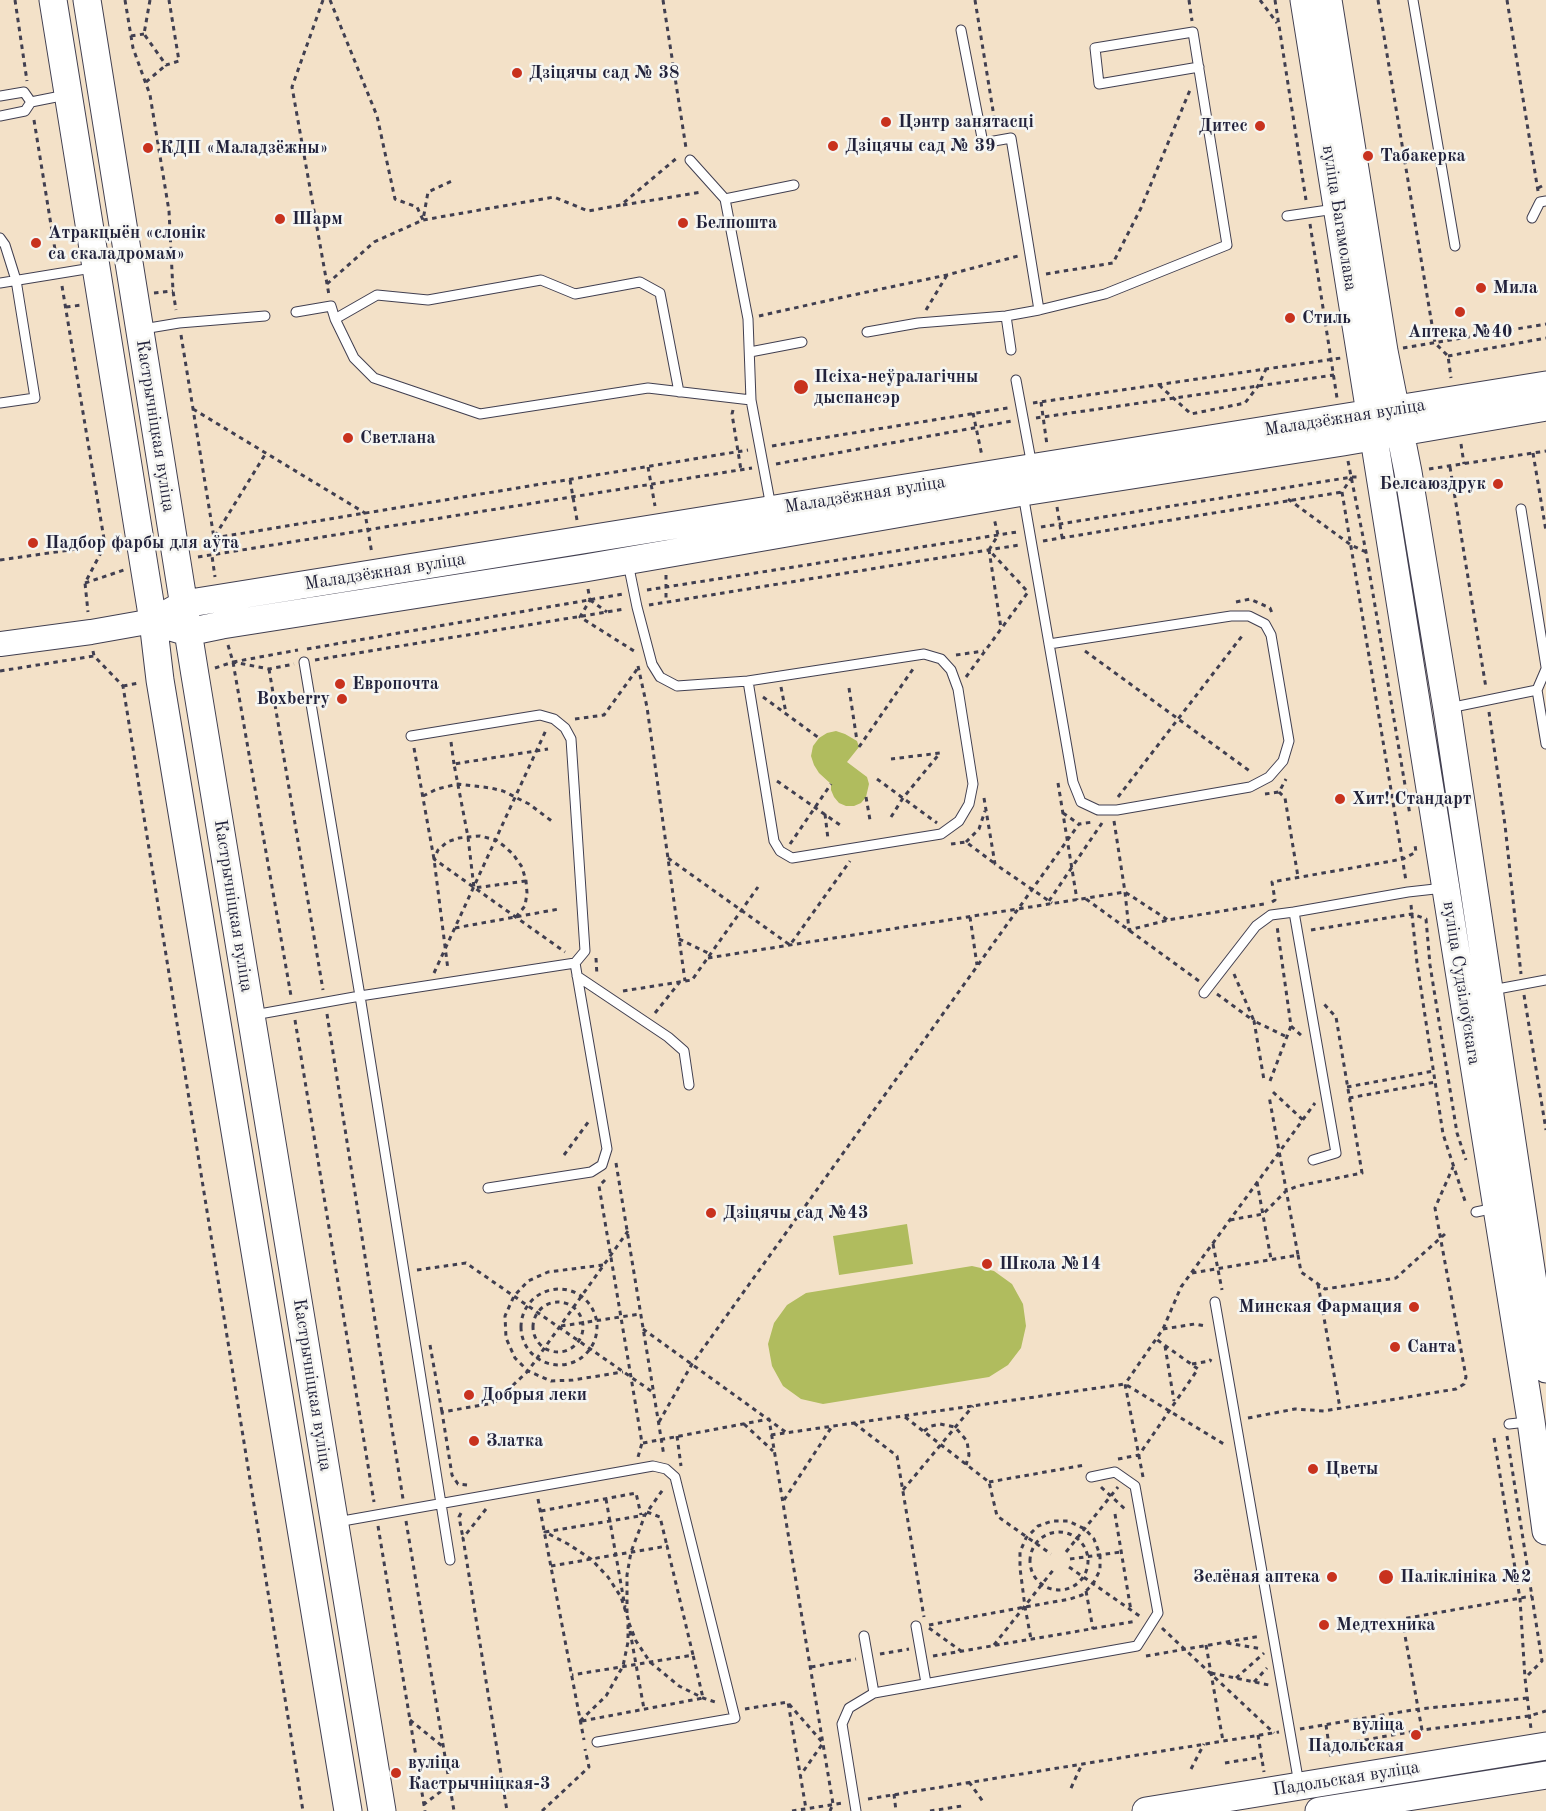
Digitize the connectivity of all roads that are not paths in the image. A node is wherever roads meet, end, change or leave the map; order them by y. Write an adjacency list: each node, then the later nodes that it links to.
1 (53, 0): 8 (main road, Кастрычніцкая вуліца)
2 (87, 0): 29 (main road, Кастрычніцкая вуліца)
3 (1304, 0): 16 (main road, вуліца Багамолава)
4 (1328, 0): 40 (main road, вуліца Багамолава)
5 (1413, 0): 20 (lane)
6 (961, 30): 24 (lane)
7 (1199, 68): 7 (lane); 24 (lane)
8 (69, 95): 10 (lane); 21 (main road, Кастрычніцкая вуліца)
9 (0, 96): 10 (lane)
10 (31, 102): 11 (lane)
11 (0, 116)
12 (690, 160): 14 (lane)
13 (794, 184): 14 (lane)
14 (725, 199): 33 (lane)
15 (1543, 201): 18 (lane)
16 (1337, 208): 17 (lane); 40 (main road, вуліца Багамолава)
17 (1287, 216)
18 (1532, 218)
19 (0, 238): 22 (lane)
20 (1455, 246)
21 (96, 267): 22 (lane); 46 (main road, Кастрычніцкая вуліца)
22 (16, 280): 23 (lane); 38 (lane)
23 (0, 283)
24 (1039, 310): 27 (lane)
25 (296, 312): 28 (lane)
26 (265, 316): 29 (lane)
27 (1006, 316): 30 (lane); 32 (lane)
28 (335, 319): 36 (lane); 36 (lane)
29 (139, 330): 45 (main road, Кастрычніцкая вуліца)
30 (867, 332)
31 (802, 342): 33 (lane)
32 (1011, 350)
33 (750, 352): 37 (lane)
34 (1016, 380): 41 (lane)
35 (1546, 385): 40 (main road, Маладзёжная вуліца)
36 (679, 392): 37 (lane)
37 (752, 400): 42 (lane)
38 (0, 403)
39 (1546, 407): 40 (main road, Маладзёжная вуліца)
40 (1385, 423): 41 (main road, Маладзёжная вуліца); 54 (main road, вуліца Судзілоўскага); 57 (main road, вуліца Судзілоўскага)
41 (1028, 480): 42 (main road, Маладзёжная вуліца); 44 (main road, Маладзёжная вуліца); 49 (lane)
42 (771, 509): 45 (main road, Маладзёжная вуліца)
43 (1521, 509): 51 (lane)
44 (627, 560): 47 (main road, Маладзёжная вуліца); 52 (lane)
45 (184, 604): 46 (main road, Маладзёжная вуліца); 47 (main road, Кастрычніцкая вуліца)
46 (153, 621): 47 (main road); 48 (street); 86 (main road, Кастрычніцкая вуліца)
47 (188, 632): 65 (main road, Кастрычніцкая вуліца)
48 (0, 644)
49 (1049, 644): 49 (lane)
50 (304, 662): 64 (lane)
51 (1546, 668): 53 (lane)
52 (748, 681): 52 (lane)
53 (1537, 690): 54 (lane); 56 (lane)
54 (1446, 709): 63 (main road, вуліца Судзілоўскага)
55 (411, 736): 59 (lane)
56 (1546, 744)
57 (1446, 888): 58 (lane); 75 (main road, вуліца Судзілоўскага)
58 (1294, 912): 62 (lane); 67 (lane)
59 (575, 963): 60 (lane); 64 (lane)
60 (577, 976): 66 (lane); 68 (lane)
61 (1546, 980): 63 (lane)
62 (1206, 990)
63 (1489, 990): 69 (main road, вуліца Судзілоўскага)
64 (360, 996): 65 (lane); 73 (lane)
65 (252, 1015): 74 (main road, Кастрычніцкая вуліца)
66 (689, 1085)
67 (1312, 1160)
68 (488, 1188)
69 (1540, 1283): 71 (main road, вуліца Судзілоўскага)
70 (1215, 1302): 84 (lane)
71 (1546, 1369)
72 (1091, 1476): 79 (lane)
73 (441, 1504): 74 (lane); 76 (lane); 81 (lane)
74 (335, 1522): 87 (main road, Кастрычніцкая вуліца)
75 (1546, 1531)
76 (450, 1560)
77 (921, 1626): 79 (lane)
78 (864, 1636): 80 (lane)
79 (926, 1683): 80 (lane)
80 (874, 1693): 85 (lane)
81 (597, 1742)
82 (1540, 1747): 84 (main road, Падольская вуліца)
83 (1546, 1775): 89 (main road, Падольская вуліца)
84 (1299, 1786): 88 (main road, Падольская вуліца)
85 (856, 1806)
86 (348, 1811)
87 (382, 1811)
88 (1146, 1811)
89 (1319, 1811)

